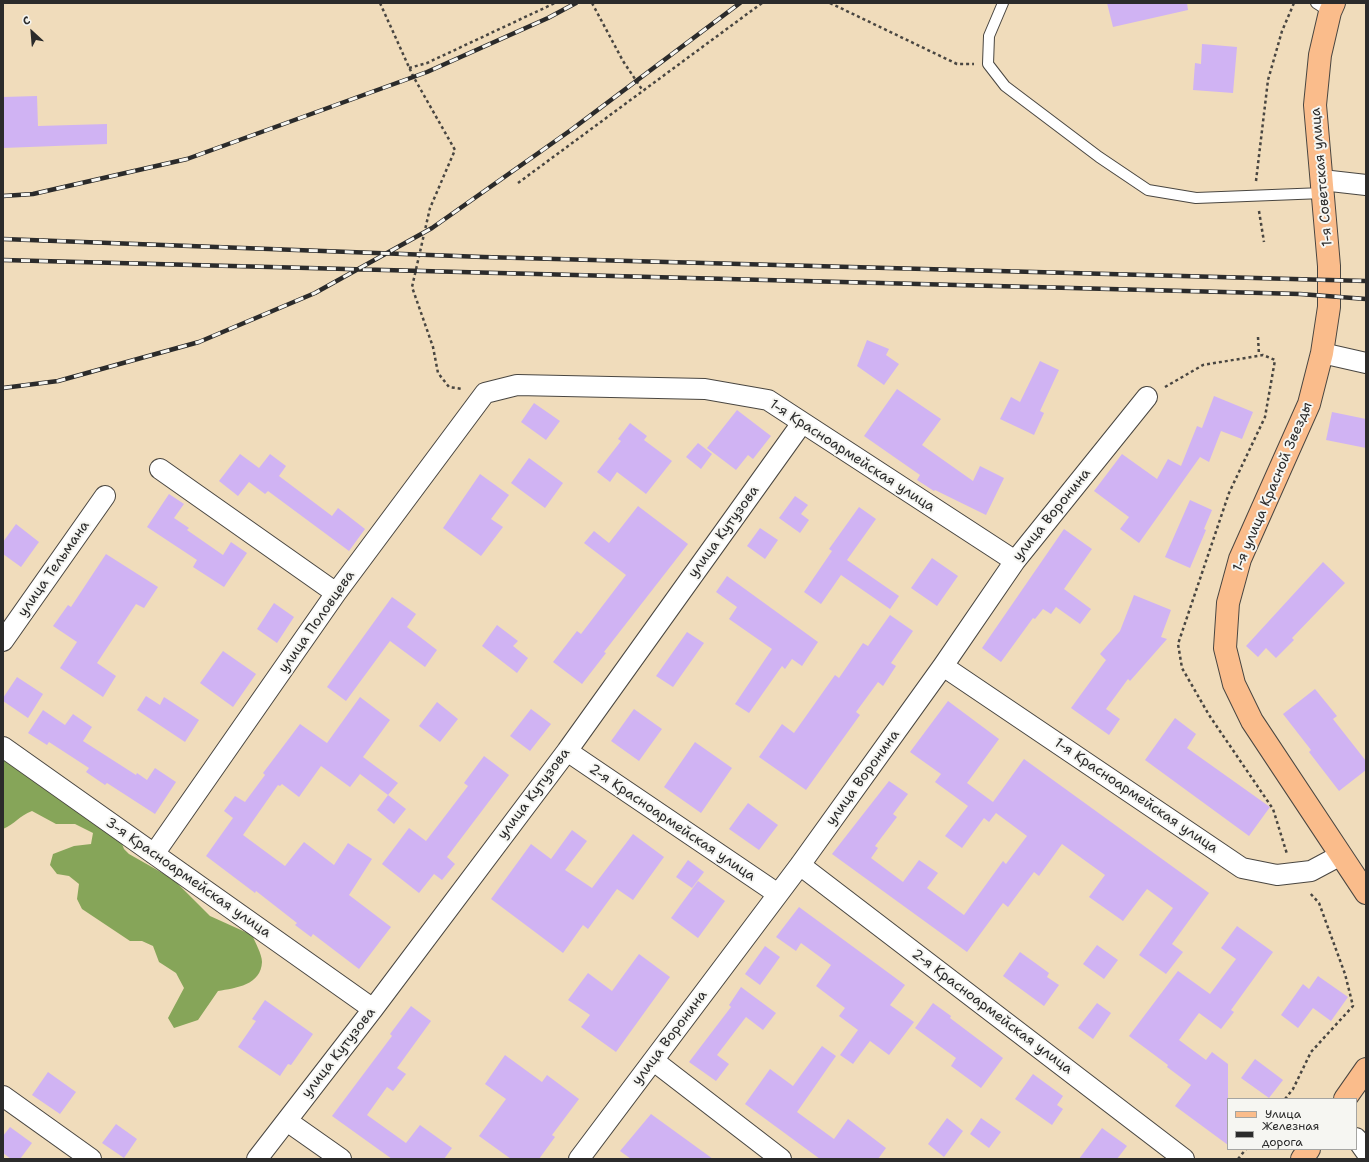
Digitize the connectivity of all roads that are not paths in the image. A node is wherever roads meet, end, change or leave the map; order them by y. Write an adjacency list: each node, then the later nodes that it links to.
1 (1003, 3): 4 (lane)
2 (1327, 6): 4 (main road, 1-я Советская улица)
3 (1366, 185): 4 (street)
4 (1322, 187): 5 (main road, 1-я Советская улица)
5 (1322, 353): 6 (street); 19 (main road, 1-я улица Красной Звезды)
6 (1366, 363)
7 (485, 393): 9 (street, 1-я Красноармейская улица); 13 (street, улица Половцева)
8 (1147, 397): 12 (street, улица Воронина)
9 (802, 423): 12 (street, 1-я Красноармейская улица); 17 (street, улица Кутузова)
10 (160, 469): 13 (street)
11 (105, 496): 14 (street, улица Тельмана)
12 (1015, 561): 15 (street, улица Воронина)
13 (336, 593): 18 (street, улица Половцева)
14 (3, 642)
15 (943, 666): 19 (street, 1-я Красноармейская улица); 20 (street, улица Воронина)
16 (3, 747): 18 (street, 3-я Красноармейская улица)
17 (567, 751): 21 (street, 2-я Красноармейская улица); 23 (street, улица Кутузова)
18 (154, 854): 23 (street, 3-я Красноармейская улица)
19 (1341, 855): 22 (main road, 1-я улица Красной Звезды)
20 (800, 865): 21 (street, улица Воронина); 37 (street, 2-я Красноармейская улица)
21 (778, 894): 24 (street, улица Воронина)
22 (1366, 894)
23 (373, 1009): 28 (street, улица Кутузова)
24 (654, 1061): 35 (street, улица Воронина); 36 (street)
25 (1366, 1069): 27 (main road)
26 (3, 1096): 32 (street)
27 (1346, 1098)
28 (287, 1121): 33 (street, улица Кутузова); 34 (street)
29 (1357, 1139): 31 (street)
30 (1308, 1150): 38 (main road)
31 (1366, 1152)
32 (91, 1159)
33 (257, 1159)
34 (341, 1159)
35 (579, 1159)
36 (781, 1159)
37 (1184, 1159)
38 (1302, 1159)

